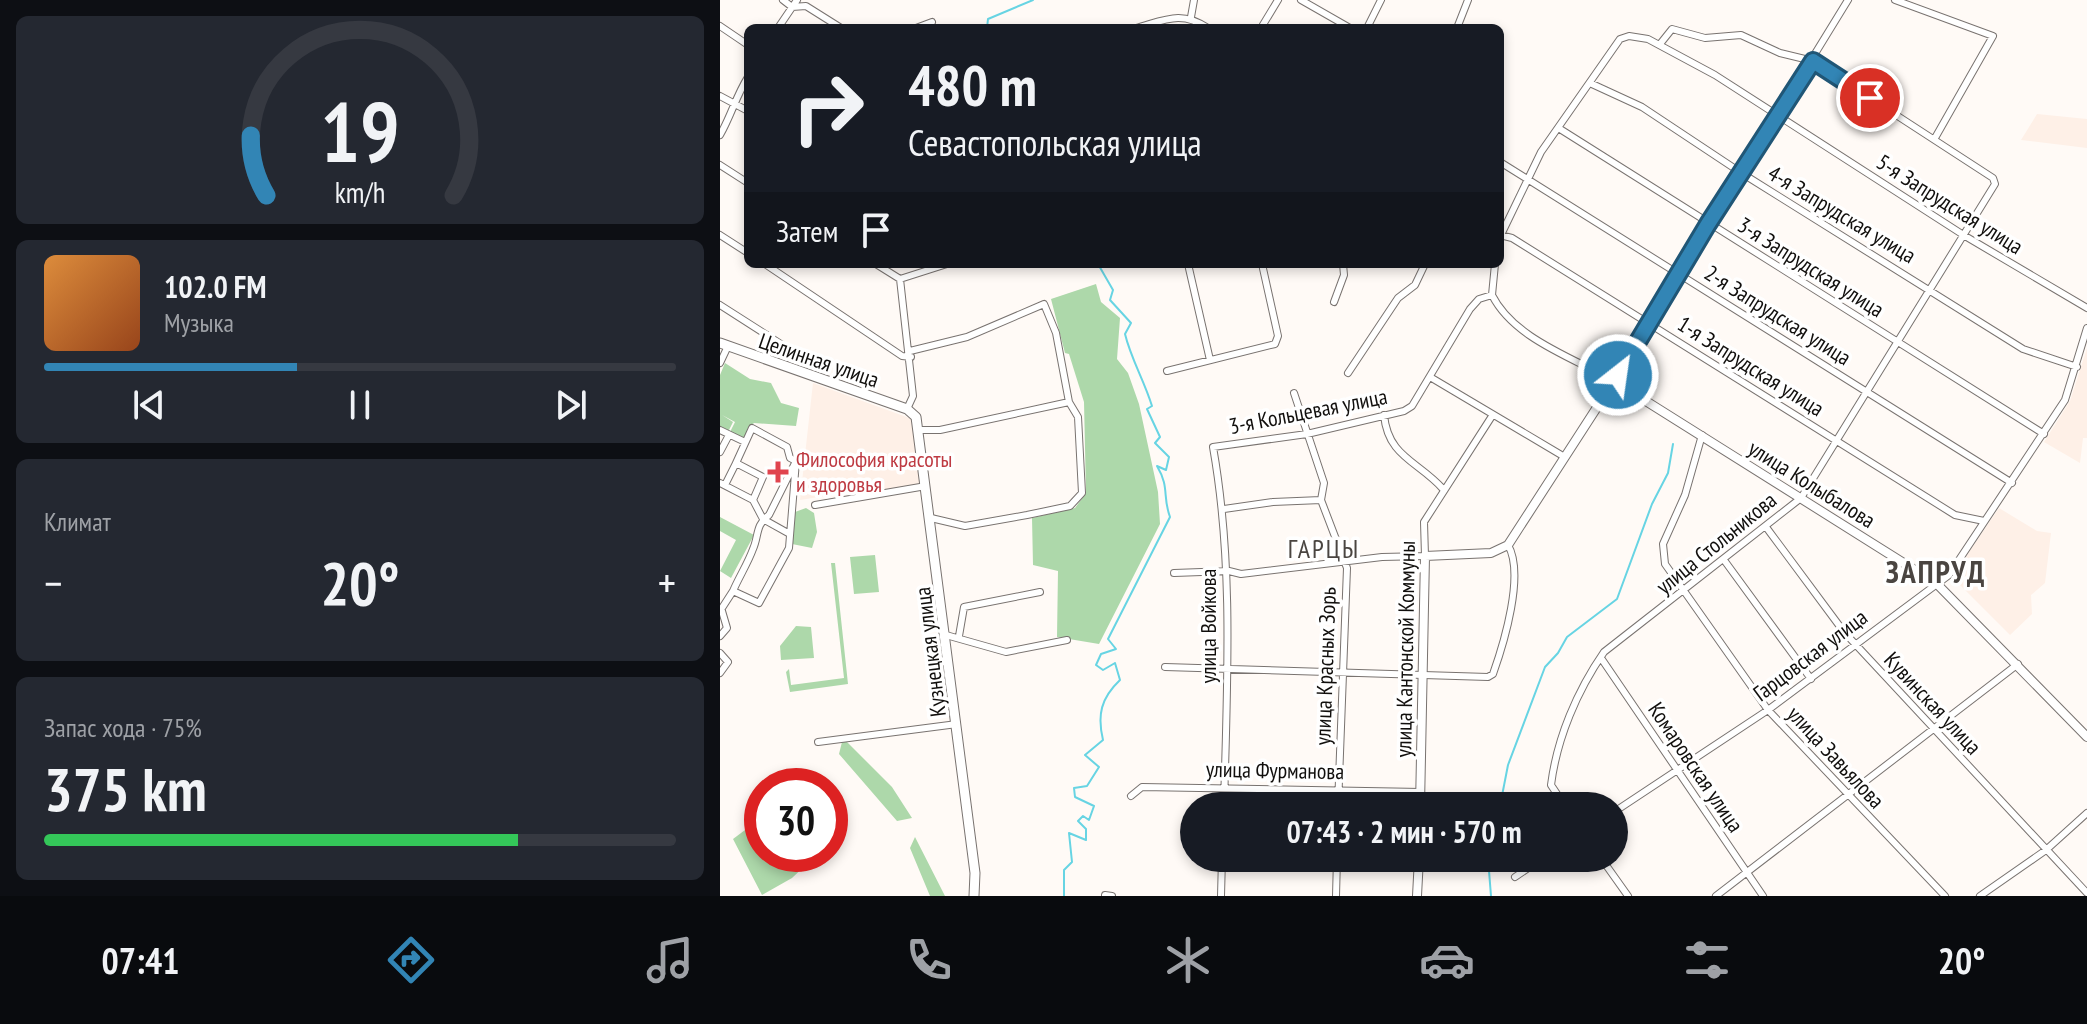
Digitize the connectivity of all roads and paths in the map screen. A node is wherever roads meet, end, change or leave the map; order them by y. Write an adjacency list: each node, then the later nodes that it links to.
1 (783, 0): 10 (street)
2 (797, 0): 10 (street)
3 (1194, 0): 11 (street)
4 (1278, 0): 18 (street)
5 (1301, 0): 19 (street)
6 (1381, 0): 20 (street)
7 (1468, 0): 21 (street)
8 (1848, 0): 25 (street)
9 (1895, 0): 34 (street)
10 (792, 7): 13 (street); 14 (street)
11 (1191, 17): 16 (street); 17 (street)
12 (932, 22): 15 (street)
13 (781, 24)
14 (835, 24)
15 (927, 24)
16 (1151, 24)
17 (1202, 24)
18 (1263, 24)
19 (1343, 24)
20 (1369, 24)
21 (1459, 24)
22 (720, 26): 23 (street)
23 (744, 42)
24 (1660, 44): 25 (street); 27 (street, 5-я Запрудская улица); 31 (street, 5-я Запрудская улица)
25 (1813, 61): 31 (street); 34 (street)
26 (744, 84): 29 (street)
27 (1592, 84): 32 (street); 37 (street, 4-я Запрудская улица)
28 (720, 96): 29 (street)
29 (732, 103): 30 (street); 33 (street)
30 (744, 109)
31 (1778, 117): 37 (street); 43 (street, 5-я Запрудская улица)
32 (1560, 129): 38 (street); 40 (street, 3-я Запрудская улица)
33 (720, 135)
34 (1935, 138): 43 (street, улица Стольникова)
35 (720, 165): 39 (street)
36 (1504, 165): 38 (street, 2-я Запрудская улица)
37 (1743, 174): 40 (street); 56 (street, 4-я Запрудская улица)
38 (1525, 179): 41 (street); 54 (street, 2-я Запрудская улица)
39 (744, 180)
40 (1708, 224): 54 (street); 63 (street, 3-я Запрудская улица)
41 (1504, 227)
42 (720, 235): 45 (street)
43 (1965, 236): 56 (street, улица Стольникова); 60 (street, 5-я Запрудская улица)
44 (1504, 237): 61 (street, 1-я Запрудская улица)
45 (744, 250)
46 (771, 268): 66 (street)
47 (882, 268): 55 (street)
48 (934, 268): 55 (street)
49 (1189, 268): 67 (street)
50 (1263, 268): 67 (street)
51 (1343, 268): 58 (street)
52 (1423, 268): 71 (street)
53 (1495, 268): 57 (street)
54 (1678, 274): 61 (street); 74 (street, 2-я Запрудская улица)
55 (900, 279): 66 (street)
56 (1931, 289): 63 (street, улица Стольникова); 69 (street, 4-я Запрудская улица)
57 (1492, 295): 72 (street, 3-я Кольцевая улица); 73 (street, улица Колыбалова)
58 (1334, 302)
59 (720, 305): 65 (street)
60 (2087, 308)
61 (1648, 324): 73 (street); 86 (street, 1-я Запрудская улица)
62 (2087, 328): 69 (street, Гарцовская улица)
63 (1898, 342): 74 (street, улица Стольникова); 83 (street, 3-я Запрудская улица)
64 (724, 345): 68 (street); 77 (main road, Целинная улица)
65 (784, 346)
66 (911, 354): 76 (street); 77 (street)
67 (1210, 360): 70 (street)
68 (720, 363)
69 (2077, 367): 83 (street, Гарцовская улица)
70 (1167, 371)
71 (1348, 373)
72 (1430, 377): 78 (street, 3-я Кольцевая улица); 79 (street)
73 (1614, 381): 85 (street, улица Колыбалова); 90 (street)
74 (1867, 391): 86 (street, улица Стольникова); 93 (street, 2-я Запрудская улица)
75 (1294, 393): 82 (street, улица Красных Зорь)
76 (1069, 402): 81 (street); 102 (street)
77 (907, 409): 81 (main road, Кузнецкая улица)
78 (1384, 415): 82 (street, 3-я Кольцевая улица); 96 (street)
79 (1492, 416): 90 (street); 96 (street, улица Кантонской Коммуны)
80 (720, 430): 84 (street)
81 (920, 430): 95 (main road, Кузнецкая улица)
82 (1307, 434): 88 (street, 3-я Кольцевая улица); 99 (street, улица Красных Зорь)
83 (2044, 434): 93 (street, Гарцовская улица)
84 (729, 435): 87 (street); 89 (street)
85 (1702, 435): 97 (street, улица Колыбалова); 116 (street, улица Завьялова)
86 (1836, 440): 97 (street, улица Стольникова); 104 (street, 1-я Запрудская улица)
87 (745, 442): 91 (street); 92 (street)
88 (1213, 447): 101 (street, улица Войкова)
89 (720, 452)
90 (1563, 456): 107 (street)
91 (796, 461): 103 (street); 106 (street)
92 (736, 463): 94 (street); 98 (street)
93 (2012, 483): 104 (street, Гарцовская улица)
94 (723, 484): 98 (street)
95 (927, 485): 100 (street); 102 (main road, Кузнецкая улица)
96 (1443, 489): 108 (street, улица Кантонской Коммуны)
97 (1801, 498): 105 (street, улица Стольникова); 113 (street, улица Колыбалова)
98 (753, 500): 103 (street)
99 (1321, 500): 101 (street); 110 (street, улица Красных Зорь)
100 (815, 505)
101 (1224, 509): 111 (street, улица Войкова)
102 (931, 518): 118 (main road, Кузнецкая улица)
103 (763, 519): 106 (street); 114 (street)
104 (1984, 521): 113 (street, Гарцовская улица)
105 (1766, 527): 109 (street, улица Стольникова); 122 (street, Кувинская улица)
106 (788, 533): 114 (street)
107 (1508, 545): 108 (street); 130 (street)
108 (1425, 556): 110 (street); 130 (street, улица Кантонской Коммуны)
109 (1724, 560): 116 (street, улица Стольникова); 131 (street)
110 (1345, 561): 111 (street); 129 (street, улица Красных Зорь)
111 (1229, 571): 112 (street); 127 (street, улица Войкова)
112 (1174, 573)
113 (1937, 584): 122 (street, Гарцовская улица); 125 (street, улица Колыбалова)
114 (733, 591): 117 (street)
115 (1040, 592): 120 (street)
116 (1683, 593): 124 (street, улица Стольникова); 132 (street, улица Завьялова)
117 (721, 611): 119 (street)
118 (946, 635): 120 (street); 133 (main road, Кузнецкая улица)
119 (720, 636)
120 (959, 636): 121 (street)
121 (1067, 640)
122 (1855, 645): 131 (street, Гарцовская улица); 134 (street, Кувинская улица)
123 (720, 653): 128 (street)
124 (1601, 658): 137 (street, Комаровская улица); 142 (street, улица Стольникова)
125 (2018, 664): 134 (street); 135 (street, улица Колыбалова)
126 (1165, 667): 127 (street)
127 (1226, 670): 129 (street); 138 (street, улица Войкова)
128 (720, 673)
129 (1342, 674): 130 (street); 139 (street, улица Красных Зорь)
130 (1425, 676): 141 (street, улица Кантонской Коммуны)
131 (1811, 679): 132 (street, Гарцовская улица)
132 (1768, 710): 137 (street, Гарцовская улица); 144 (street, улица Завьялова)
133 (957, 724): 136 (street); 157 (main road, Кузнецкая улица)
134 (1934, 731): 144 (street); 147 (street, Кувинская улица)
135 (2087, 737)
136 (818, 742)
137 (1676, 771): 145 (street, Гарцовская улица); 153 (street, Комаровская улица)
138 (1224, 785): 139 (street, улица Фурманова); 140 (street, улица Войкова); 143 (street, улица Фурманова)
139 (1338, 789): 141 (street, улица Фурманова)
140 (1224, 792)
141 (1421, 792)
142 (1556, 792)
143 (1131, 796)
144 (1847, 796): 153 (street); 165 (street, улица Завьялова)
145 (1628, 803)
146 (2087, 813): 147 (street)
147 (2046, 850): 155 (street, Кувинская улица); 166 (street)
148 (1222, 872): 159 (street)
149 (1337, 872): 160 (street)
150 (1418, 872): 161 (street)
151 (1522, 872): 154 (street)
152 (1611, 872): 162 (street)
153 (1746, 873): 163 (street); 164 (street, Комаровская улица)
154 (1515, 877)
155 (2087, 893)
156 (1105, 895): 158 (street)
157 (974, 896)
158 (1112, 896)
159 (1221, 896)
160 (1336, 896)
161 (1417, 896)
162 (1628, 896)
163 (1716, 896)
164 (1763, 896)
165 (1945, 896)
166 (1980, 896)

